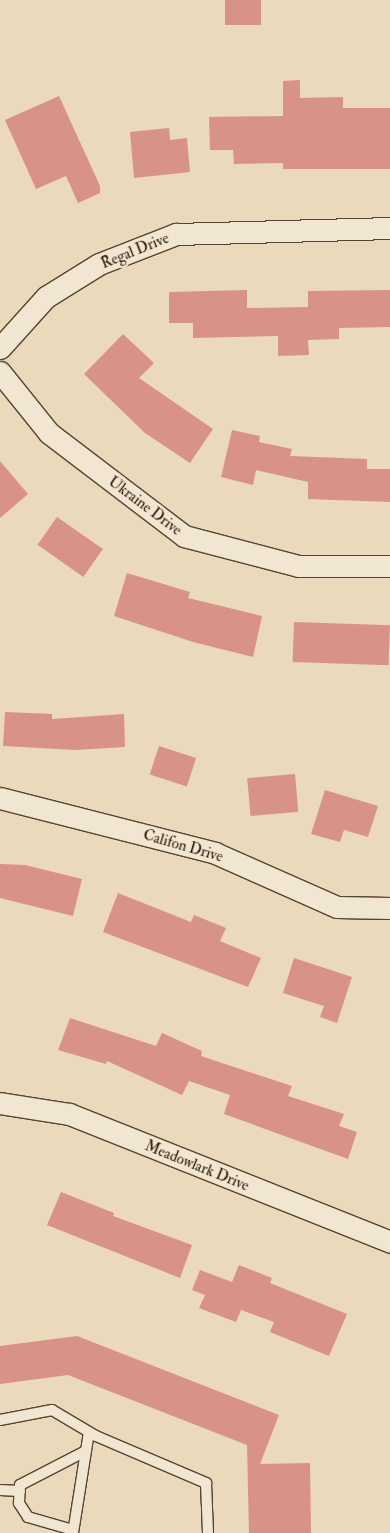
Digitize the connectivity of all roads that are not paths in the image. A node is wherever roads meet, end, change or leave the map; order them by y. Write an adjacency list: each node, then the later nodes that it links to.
1 (390, 228): 2 (street, Regal Drive)
2 (0, 348)
3 (0, 372): 4 (street, Ukraine Drive)
4 (390, 566)
5 (0, 798): 6 (street, Califon Drive)
6 (390, 908)
7 (0, 1104): 8 (street, Meadowlark Drive)
8 (390, 1242)
9 (0, 1420): 10 (lane)
10 (89, 1432): 11 (lane); 15 (lane)
11 (86, 1451): 13 (lane); 14 (lane)
12 (0, 1490): 13 (lane)
13 (20, 1491): 14 (lane)
14 (73, 1531)
15 (208, 1533)

